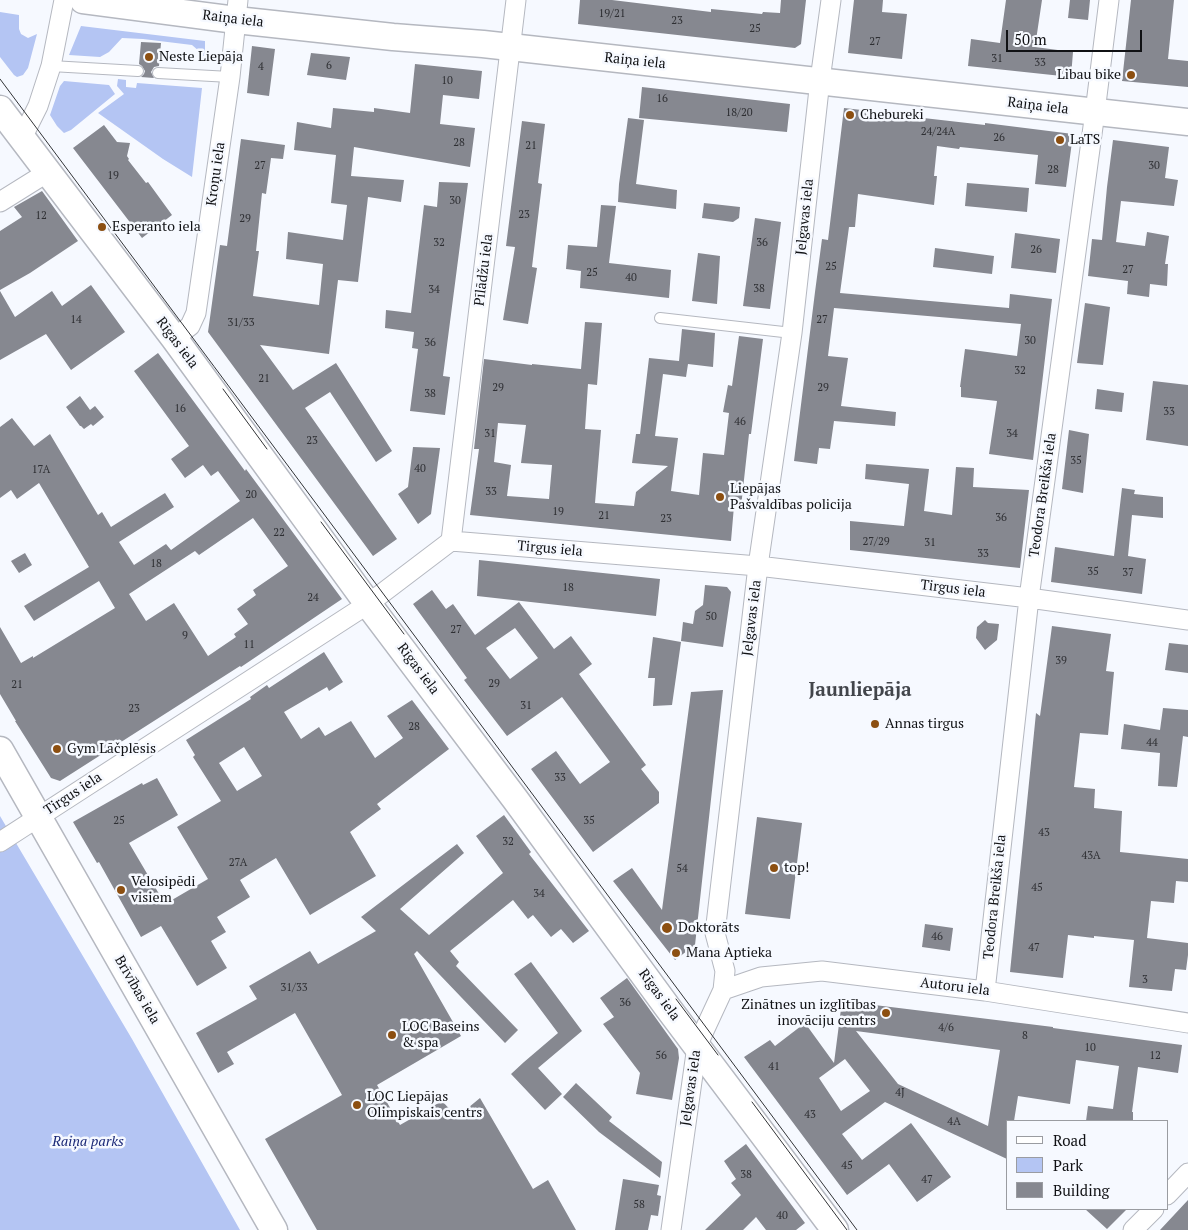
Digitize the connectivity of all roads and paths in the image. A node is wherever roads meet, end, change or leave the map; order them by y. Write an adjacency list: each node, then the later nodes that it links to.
1 (64, 0): 8 (street)
2 (83, 0): 6 (main road, Raiņa iela)
3 (516, 0): 7 (street, Pīlādžu iela)
4 (831, 0): 12 (street, Jelgavas iela)
5 (1109, 0): 14 (street, Teodora Breikša iela)
6 (237, 10): 7 (main road, Raiņa iela); 11 (street, Kroņu iela)
7 (511, 48): 12 (main road, Raiņa iela); 22 (street, Pīlādžu iela)
8 (51, 66): 9 (lane); 16 (street)
9 (138, 71)
10 (158, 72): 11 (lane)
11 (230, 77): 21 (street, Kroņu iela)
12 (820, 80): 14 (main road, Raiņa iela); 20 (street, Jelgavas iela)
13 (0, 109): 16 (main road, Rīgas iela)
14 (1095, 112): 15 (main road, Raiņa iela); 24 (street, Teodora Breikša iela)
15 (1188, 122)
16 (22, 138): 17 (main road, Rīgas iela)
17 (48, 172): 18 (street); 21 (main road, Rīgas iela)
18 (0, 202)
19 (660, 318): 20 (lane)
20 (792, 333): 23 (street, Jelgavas iela)
21 (174, 338): 25 (main road, Rīgas iela)
22 (451, 540): 23 (street, Tirgus iela); 25 (street, Tirgus iela)
23 (758, 566): 24 (street, Tirgus iela); 30 (street, Jelgavas iela)
24 (1029, 598): 26 (street, Tirgus iela); 31 (street, Teodora Breikša iela)
25 (368, 604): 28 (street, Tirgus iela); 33 (main road, Rīgas iela)
26 (1188, 620)
27 (0, 750): 28 (main road, Brīvības iela)
28 (38, 816): 29 (street, Tirgus iela); 37 (main road, Brīvības iela)
29 (0, 842)
30 (723, 990): 31 (street, Autoru iela); 33 (street, Jelgavas iela)
31 (985, 991): 32 (street, Autoru iela)
32 (1188, 1023)
33 (697, 1046): 38 (street, Jelgavas iela); 39 (main road, Rīgas iela)
34 (1188, 1173): 35 (street)
35 (1168, 1194)
36 (1153, 1210): 40 (street)
37 (274, 1230)
38 (671, 1230)
39 (835, 1230)
40 (1134, 1230)

